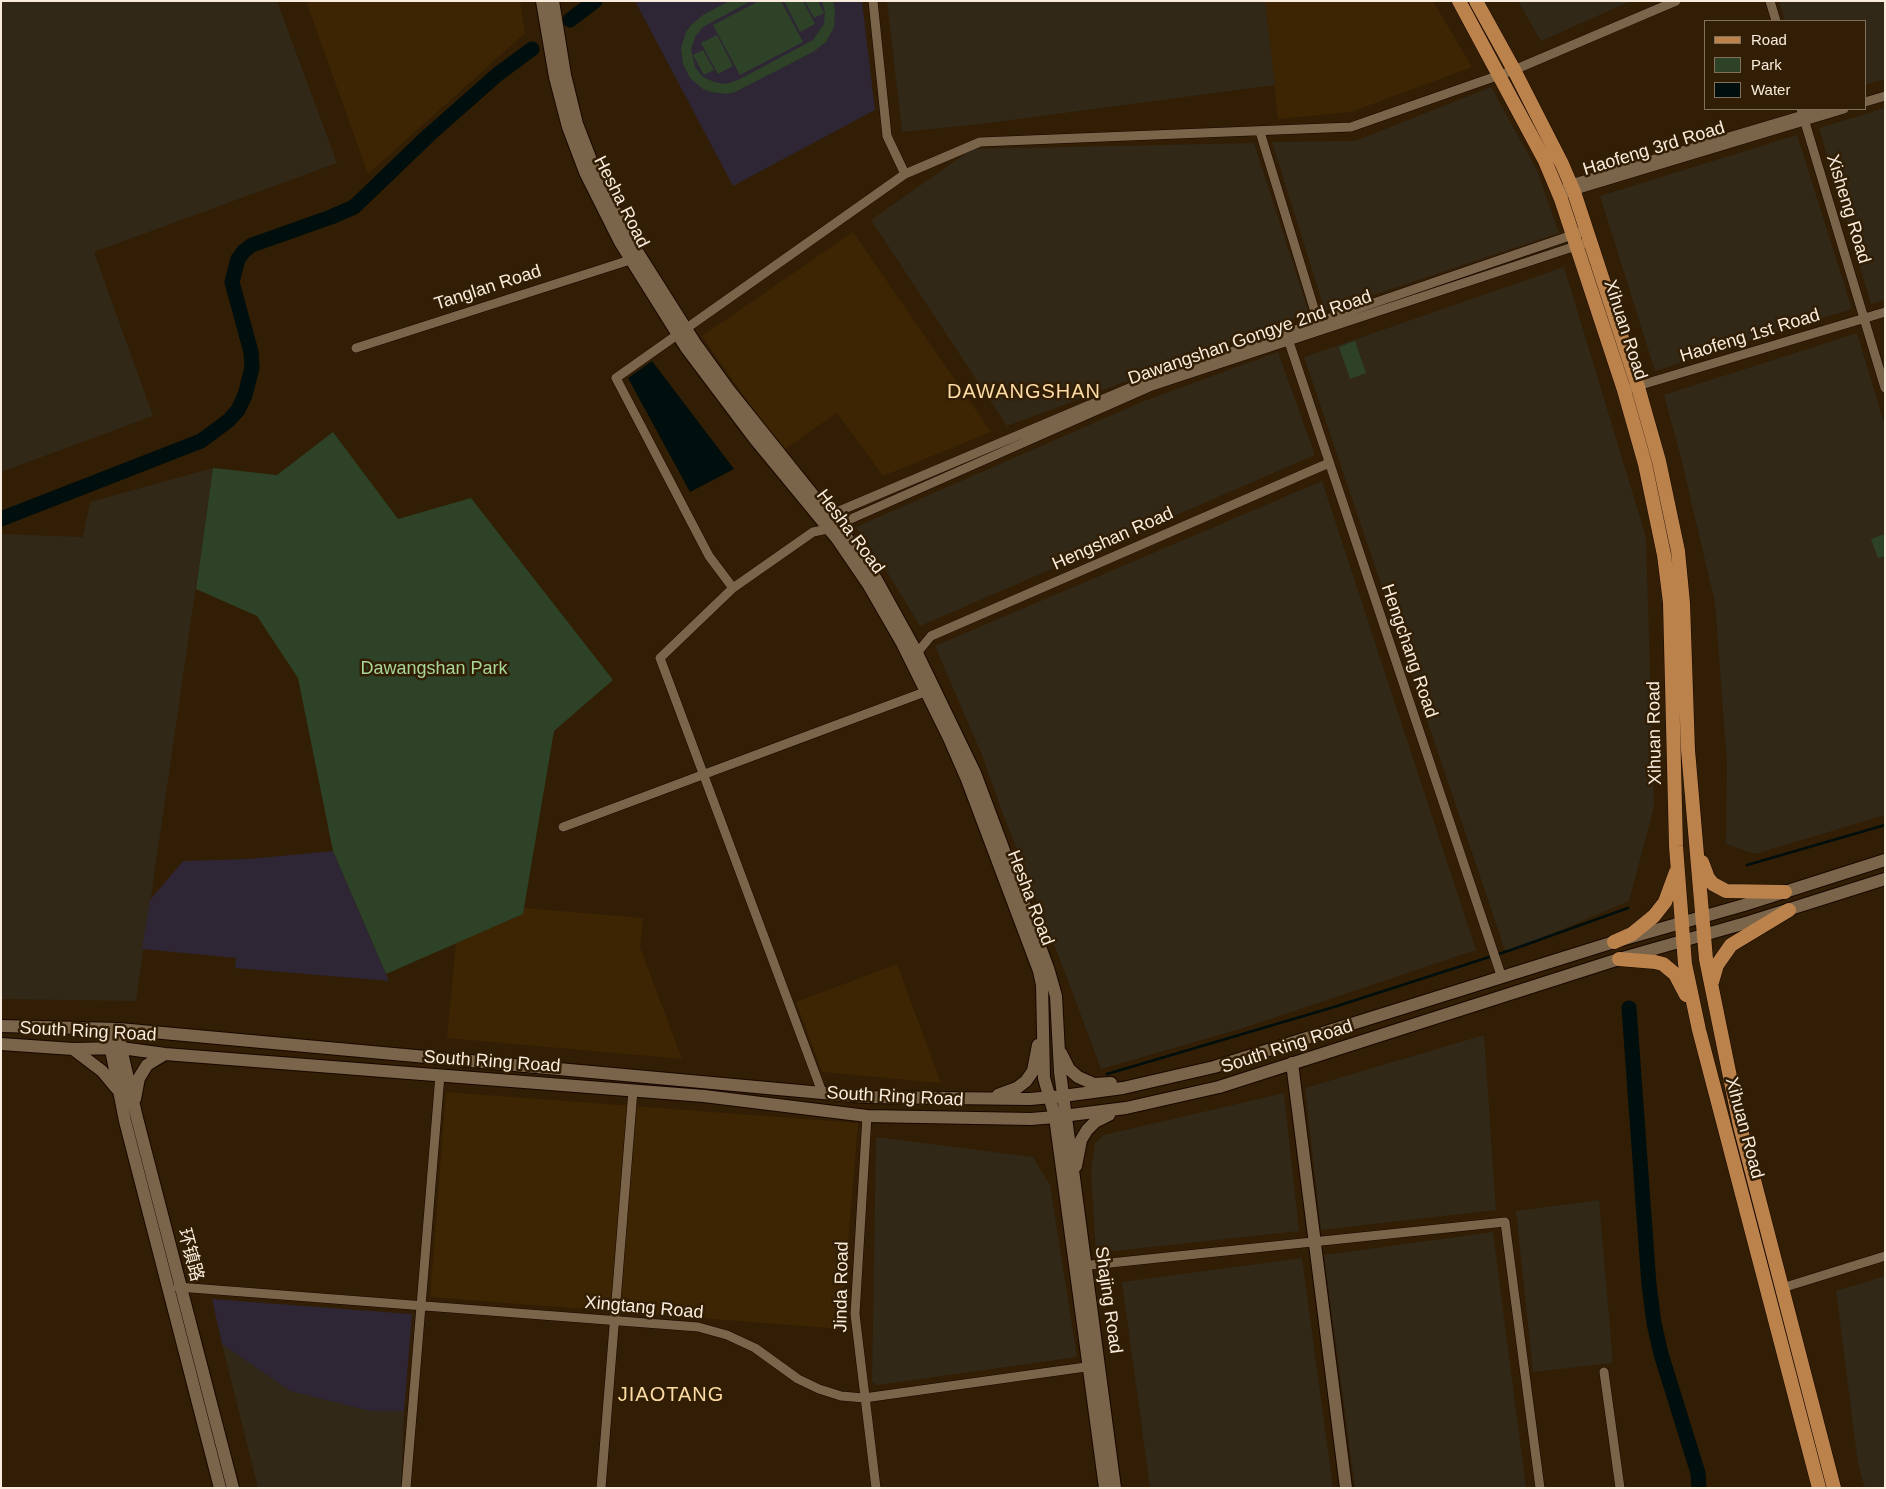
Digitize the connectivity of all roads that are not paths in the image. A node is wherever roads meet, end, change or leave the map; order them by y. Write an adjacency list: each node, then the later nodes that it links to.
1 (542, 1): 23 (main road, Hesha Road)
2 (553, 1): 27 (main road, Hesha Road)
3 (873, 1): 19 (street)
4 (1459, 1): 10 (main road, Xihuan Road)
5 (1476, 1): 9 (main road, Xihuan Road)
6 (1676, 1): 9 (street)
7 (1770, 1): 8 (street)
8 (1776, 20)
9 (1514, 70): 10 (street); 20 (main road, Xihuan Road)
10 (1500, 74): 18 (street); 21 (main road, Xihuan Road)
11 (1885, 90): 12 (street)
12 (1866, 96)
13 (1885, 96): 14 (street)
14 (1866, 102)
15 (1820, 110): 17 (street, Haofeng 3rd Road)
16 (1837, 110): 17 (street, Haofeng 3rd Road)
17 (1803, 115): 20 (street, Haofeng 3rd Road); 25 (street, Xisheng Road)
18 (1260, 132): 19 (street); 26 (street)
19 (905, 174): 27 (street)
20 (1572, 187): 21 (street, Haofeng 3rd Road); 22 (main road, Xihuan Road)
21 (1558, 192): 22 (main road, Xihuan Road)
22 (1582, 238): 26 (street, Dawangshan Gongye 2nd Road); 30 (main road, Xihuan Road)
23 (630, 260): 27 (main road, Hesha Road); 29 (street, Tanglan Road)
24 (1885, 312): 25 (street, Haofeng 1st Road)
25 (1863, 318): 30 (street, Haofeng 1st Road); 31 (street, Xisheng Road)
26 (1320, 326): 28 (street, Dawangshan Gongye 2nd Road)
27 (682, 331): 33 (main road, Hesha Road); 34 (street)
28 (1287, 337): 32 (street, Hengchang Road); 33 (street, Dawangshan Gongye 2nd Road)
29 (356, 348)
30 (1631, 388): 39 (main road, Xihuan Road); 41 (main road, Xihuan Road)
31 (1885, 388)
32 (1329, 463): 35 (street, Hengshan Road); 51 (street, Hengchang Road)
33 (829, 522): 34 (street); 35 (main road, Hesha Road); 36 (main road, Hesha Road)
34 (732, 588): 37 (street)
35 (918, 653): 36 (main road, Hesha Road)
36 (931, 690): 37 (street); 55 (main road, Hesha Road); 59 (main road, Hesha Road)
37 (703, 774): 38 (street); 67 (street)
38 (563, 827)
39 (1696, 845): 43 (main road); 45 (main road, Xihuan Road)
40 (1885, 860): 43 (main road, South Ring Road)
41 (1678, 869): 46 (main road, Xihuan Road); 49 (main road)
42 (1885, 879): 44 (main road, South Ring Road)
43 (1785, 892): 45 (main road, South Ring Road)
44 (1789, 910): 47 (main road, South Ring Road); 52 (main road)
45 (1702, 917): 46 (main road, South Ring Road); 47 (main road, Xihuan Road)
46 (1682, 923): 48 (main road, Xihuan Road); 49 (main road, South Ring Road)
47 (1704, 935): 48 (main road, South Ring Road); 52 (main road, Xihuan Road)
48 (1683, 941): 50 (main road, South Ring Road); 53 (main road, Xihuan Road)
49 (1614, 942): 51 (main road, South Ring Road)
50 (1619, 960): 53 (main road); 62 (main road, South Ring Road)
51 (1502, 978): 64 (main road, South Ring Road)
52 (1712, 986): 81 (main road, Xihuan Road)
53 (1693, 1008): 97 (main road, Xihuan Road)
54 (1, 1026): 56 (main road, South Ring Road)
55 (1043, 1026): 69 (main road, Hesha Road); 70 (main road)
56 (113, 1029): 58 (main road, 环镇路); 67 (main road, South Ring Road)
57 (1, 1044): 60 (main road, South Ring Road)
58 (116, 1048): 60 (main road, South Ring Road); 61 (main road, South Ring Road); 66 (main road, 环镇路); 71 (main road, 环镇路)
59 (1058, 1048): 64 (main road); 68 (main road, Hesha Road)
60 (73, 1049): 66 (main road)
61 (164, 1054): 63 (main road, South Ring Road); 71 (main road)
62 (1292, 1063): 72 (main road, South Ring Road); 76 (main road)
63 (440, 1075): 65 (main road, South Ring Road); 82 (street)
64 (1151, 1082): 68 (main road, South Ring Road)
65 (633, 1090): 73 (main road, South Ring Road); 83 (street)
66 (119, 1091): 79 (main road, 环镇路)
67 (822, 1092): 70 (main road, South Ring Road)
68 (1063, 1096): 69 (main road, South Ring Road); 74 (main road, Hesha Road)
69 (1050, 1097): 70 (main road, South Ring Road); 74 (main road, Hesha Road)
70 (988, 1098)
71 (134, 1104): 80 (main road, 环镇路)
72 (1126, 1108): 74 (main road, South Ring Road); 75 (main road)
73 (867, 1116): 74 (main road, South Ring Road); 86 (street, Jinda Road)
74 (1060, 1117): 75 (main road, Shajing Road); 78 (main road, Shajing Road)
75 (1073, 1175): 78 (main road, Shajing Road)
76 (1315, 1242): 78 (street); 94 (main road); 95 (street)
77 (1885, 1256): 81 (street)
78 (1080, 1266): 84 (main road, Shajing Road)
79 (168, 1286): 80 (street, Xingtang Road); 87 (main road, 环镇路)
80 (181, 1288): 82 (street, Xingtang Road); 88 (main road, 环镇路)
81 (1782, 1288): 98 (main road, Xihuan Road)
82 (421, 1306): 83 (street, Xingtang Road); 89 (street)
83 (614, 1320): 86 (street, Xingtang Road); 90 (street)
84 (1094, 1366): 86 (street, Xingtang Road); 92 (main road, Shajing Road); 93 (main road, Shajing Road)
85 (1604, 1372): 96 (street)
86 (864, 1398): 91 (street, Jinda Road)
87 (220, 1488)
88 (233, 1488)
89 (406, 1488)
90 (601, 1488)
91 (876, 1488)
92 (1105, 1488)
93 (1115, 1488)
94 (1346, 1488)
95 (1540, 1488)
96 (1620, 1488)
97 (1819, 1488)
98 (1834, 1488)

